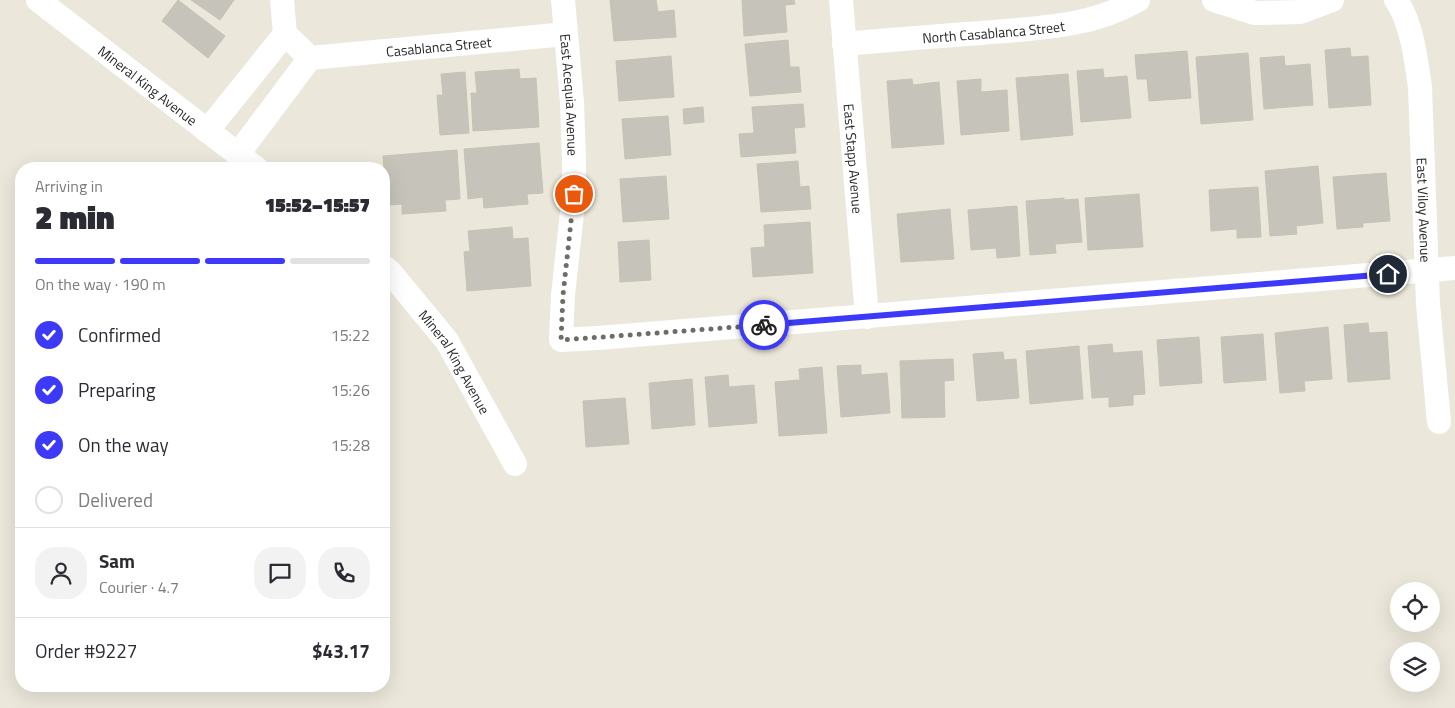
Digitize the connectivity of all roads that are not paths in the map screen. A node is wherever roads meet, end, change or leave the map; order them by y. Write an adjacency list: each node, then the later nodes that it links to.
1 (38, 0): 12 (street, Mineral King Avenue)
2 (282, 0): 11 (street)
3 (563, 0): 9 (street, East Acequia Avenue)
4 (841, 0): 10 (street, East Stapp Avenue)
5 (1138, 0): 10 (street, North Casablanca Street)
6 (1214, 0): 7 (street)
7 (1332, 0)
8 (1396, 0): 16 (street, East Viloy Avenue)
9 (566, 34): 11 (street, Casablanca Street); 18 (street, East Acequia Avenue)
10 (844, 44): 18 (street, East Stapp Avenue)
11 (298, 46): 12 (street); 13 (street)
12 (207, 131): 13 (street, Mineral King Avenue)
13 (238, 154): 14 (street, Mineral King Avenue)
14 (248, 162)
15 (1455, 268): 16 (street)
16 (1427, 270): 18 (street); 19 (street, East Viloy Avenue)
17 (390, 272): 20 (street, Mineral King Avenue)
18 (866, 317)
19 (1439, 422)
20 (515, 464)

